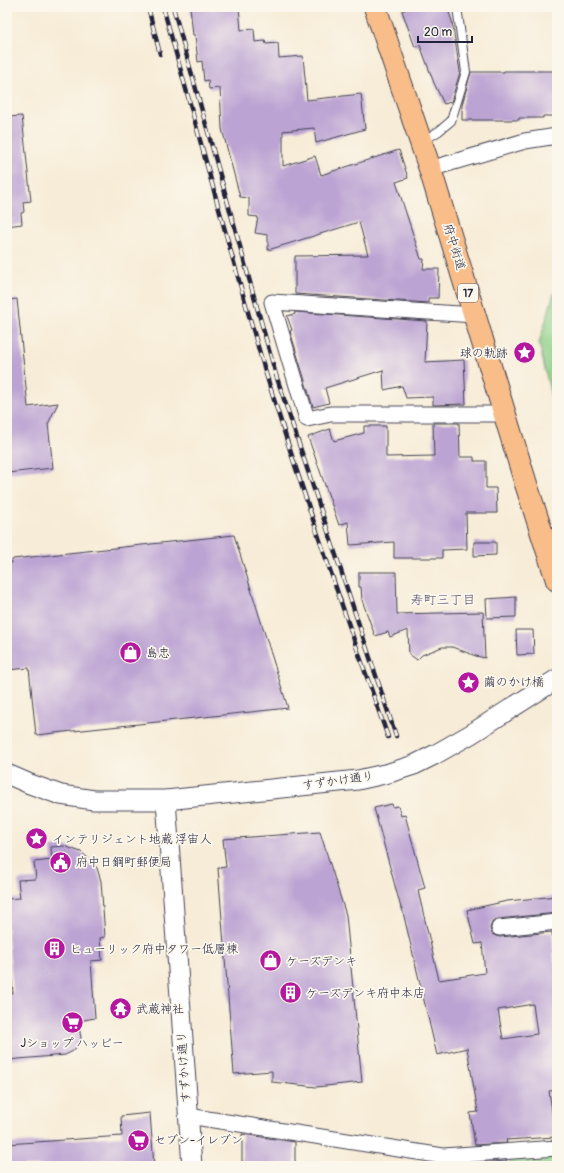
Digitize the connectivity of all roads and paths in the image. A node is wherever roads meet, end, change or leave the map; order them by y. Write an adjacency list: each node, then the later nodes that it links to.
1 (375, 7): 4 (main road, 府中街道 / 17)
2 (457, 7): 4 (lane)
3 (557, 136): 5 (street)
4 (421, 142): 5 (main road, 府中街道 / 17)
5 (430, 169): 6 (main road, 府中街道 / 17)
6 (475, 315): 7 (main road, 府中街道 / 17); 7 (street)
7 (505, 414): 8 (main road, 府中街道 / 17)
8 (557, 580)
9 (557, 679): 11 (street, すずかけ通り)
10 (7, 774): 11 (street, すずかけ通り)
11 (166, 800): 14 (street, すずかけ通り)
12 (557, 922): 13 (street)
13 (499, 928)
14 (188, 1116): 16 (street); 17 (street, すずかけ通り)
15 (557, 1148): 16 (street)
16 (443, 1161)
17 (192, 1166)

